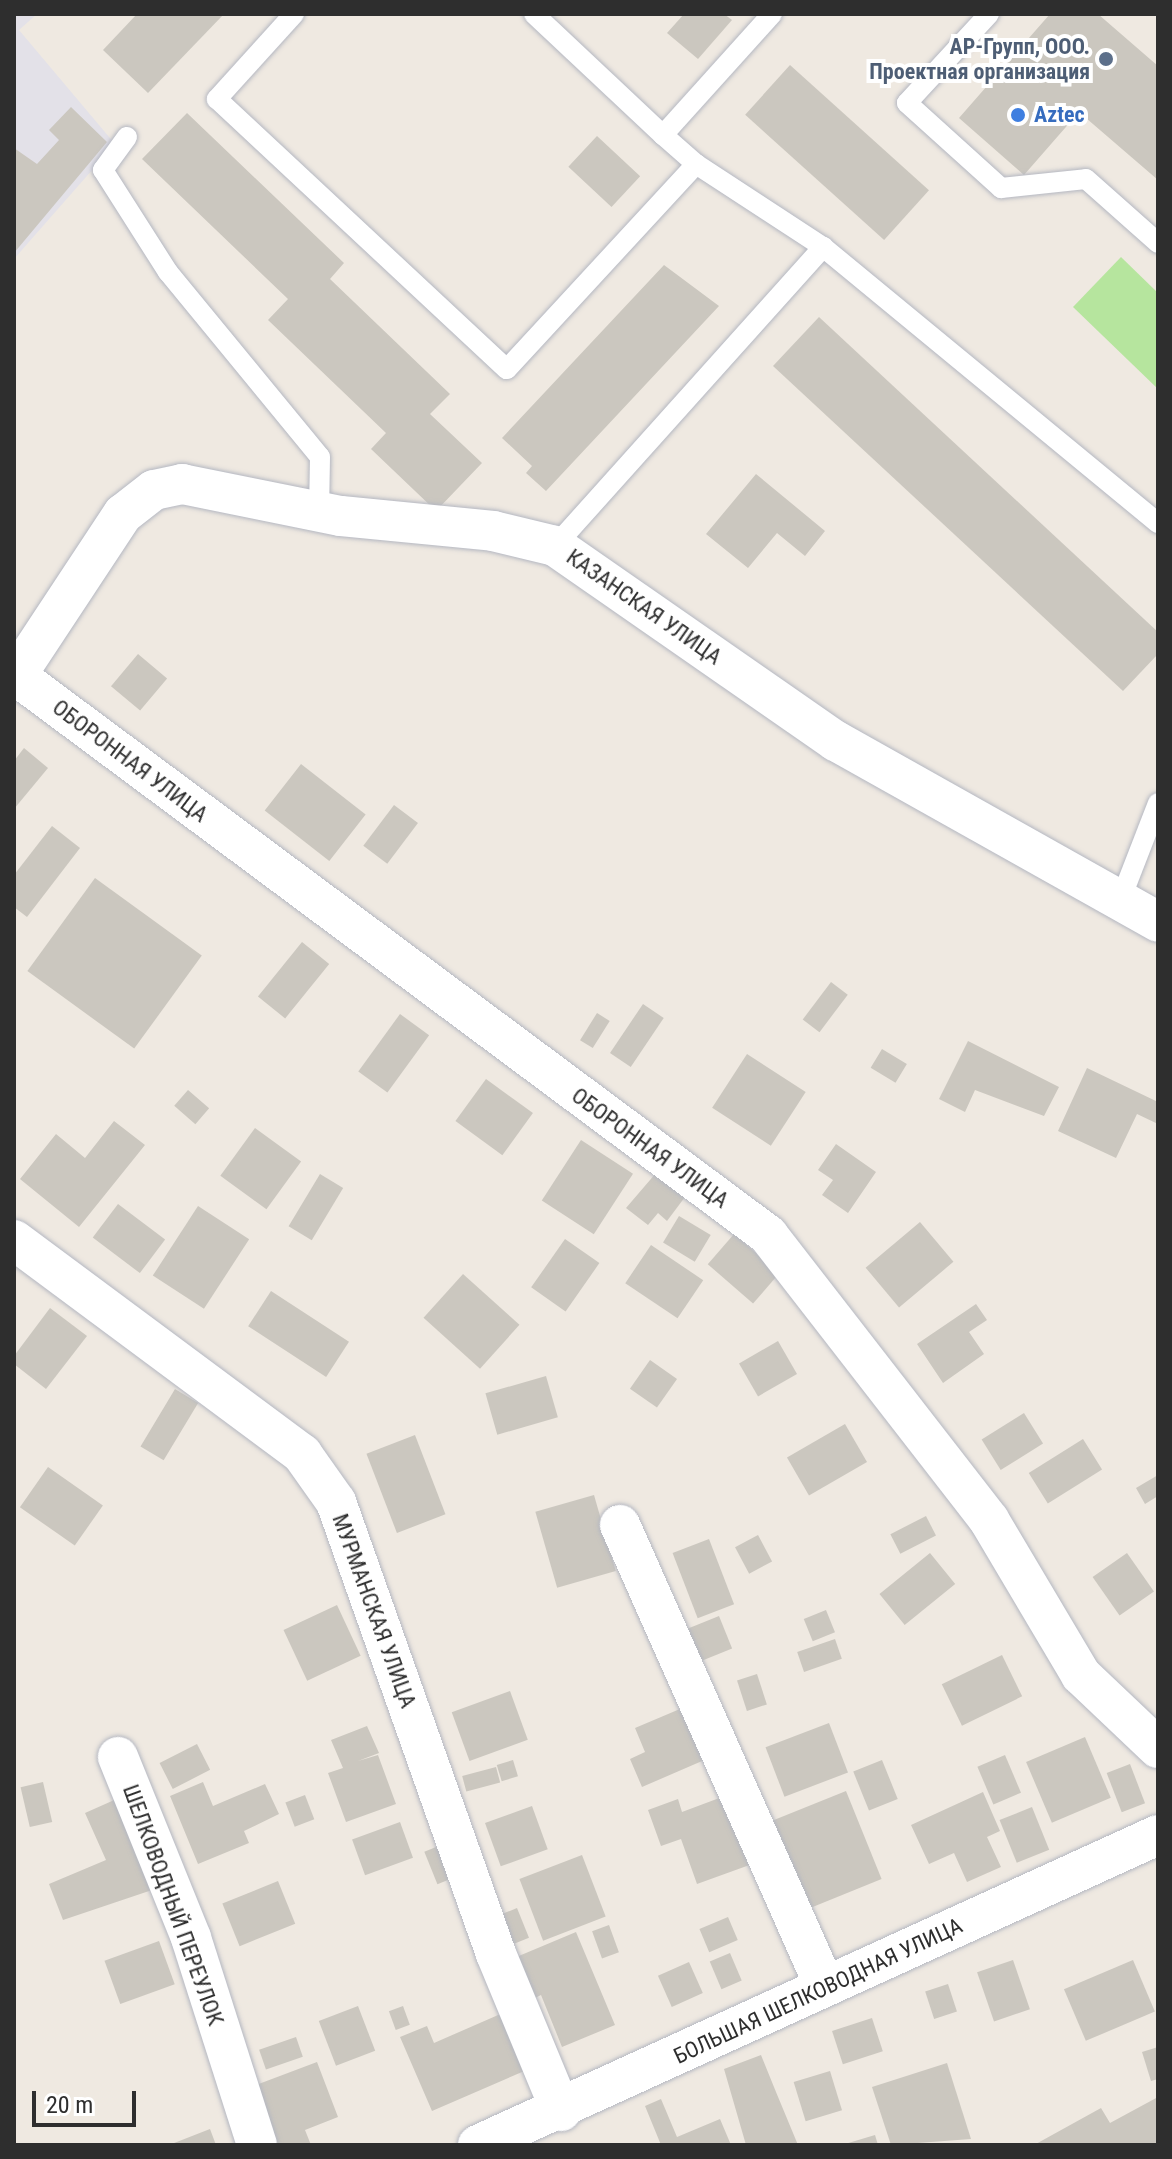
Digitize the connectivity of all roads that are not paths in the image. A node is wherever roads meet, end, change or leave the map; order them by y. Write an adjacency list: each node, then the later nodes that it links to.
1 (294, 14): 7 (lane)
2 (534, 14): 5 (lane)
3 (772, 14): 5 (lane)
4 (989, 14): 8 (lane)
5 (663, 135): 7 (lane)
6 (127, 137): 10 (lane)
7 (696, 164): 9 (lane)
8 (1158, 243)
9 (823, 247): 11 (lane); 12 (lane)
10 (319, 512): 12 (street, КАЗАНСКАЯ УЛИЦА); 13 (street, КАЗАНСКАЯ УЛИЦА)
11 (1158, 523)
12 (555, 546): 15 (street, КАЗАНСКАЯ УЛИЦА)
13 (15, 676): 19 (street, ОБОРОННАЯ УЛИЦА)
14 (1158, 803): 15 (lane)
15 (1120, 901): 16 (street, КАЗАНСКАЯ УЛИЦА)
16 (1158, 922)
17 (14, 1240): 23 (street, МУРМАНСКАЯ УЛИЦА)
18 (620, 1525): 22 (street)
19 (1158, 1748)
20 (118, 1757): 24 (street, ШЕЛКОВОДНЫЙ ПЕРЕУЛОК)
21 (1158, 1835): 22 (street, БОЛЬШАЯ ШЕЛКОВОДНАЯ УЛИЦА)
22 (825, 1987): 23 (street, БОЛЬШАЯ ШЕЛКОВОДНАЯ УЛИЦА)
23 (561, 2111): 25 (street, БОЛЬШАЯ ШЕЛКОВОДНАЯ УЛИЦА)
24 (257, 2145)
25 (478, 2145)

